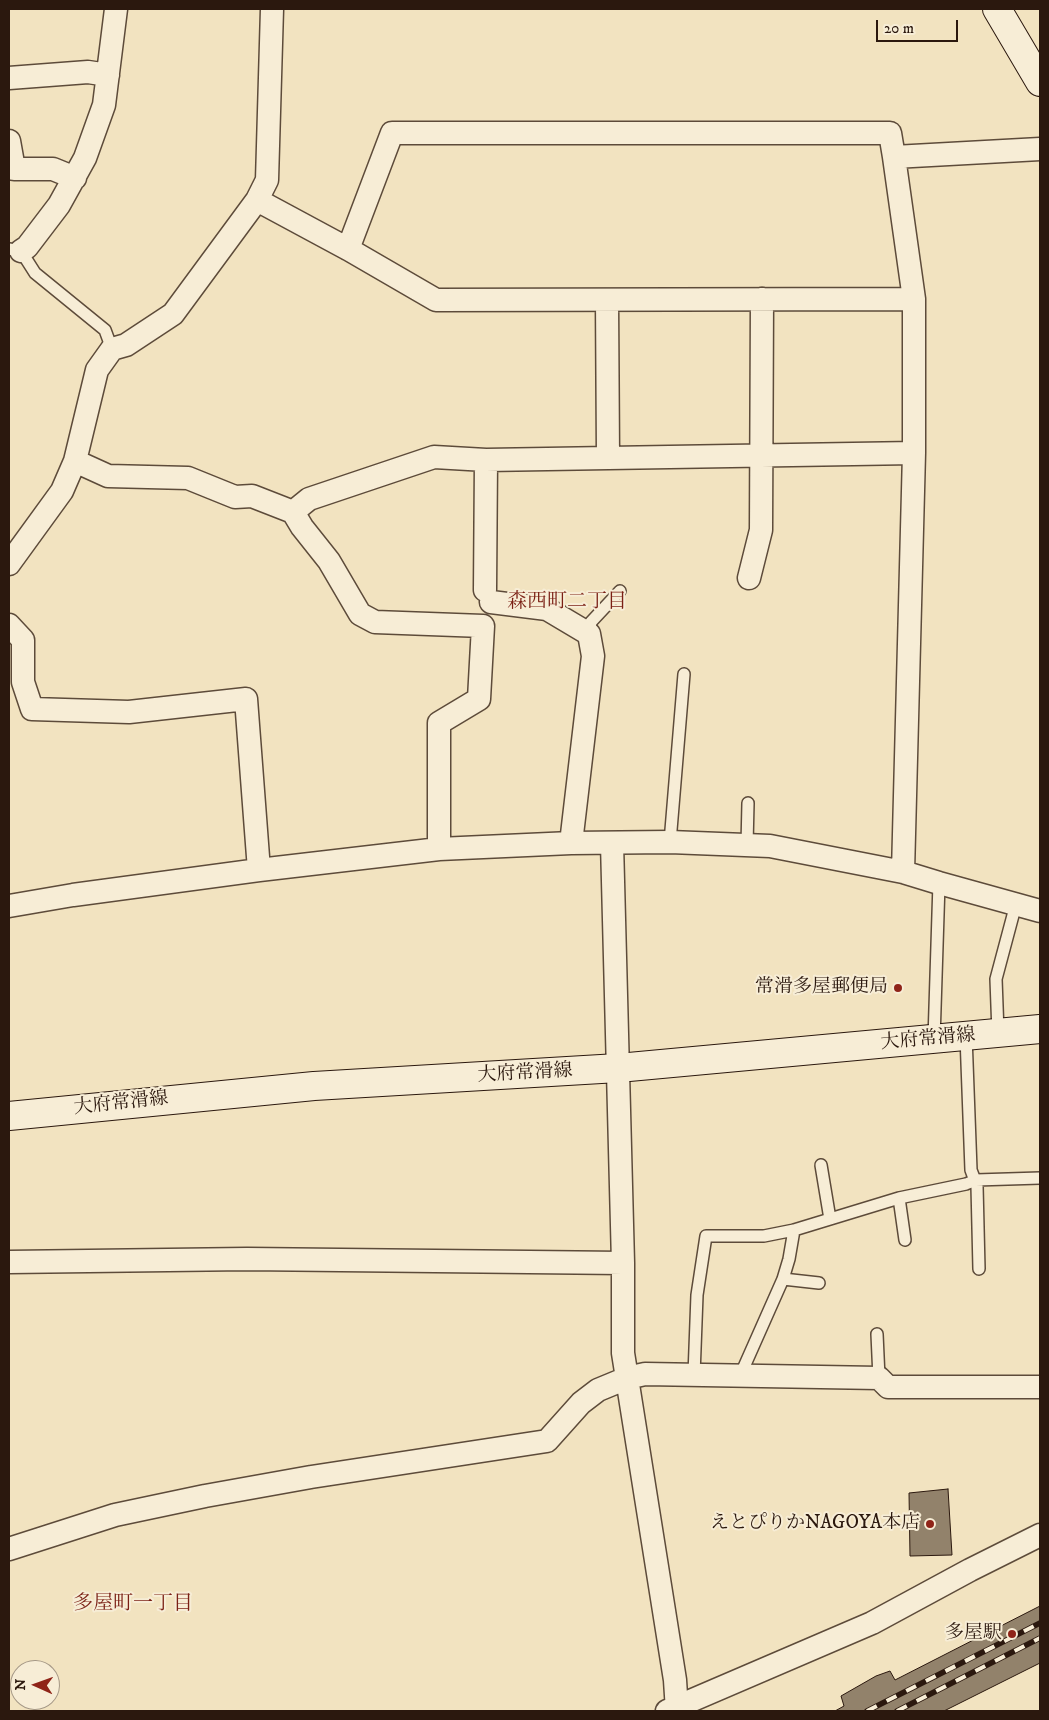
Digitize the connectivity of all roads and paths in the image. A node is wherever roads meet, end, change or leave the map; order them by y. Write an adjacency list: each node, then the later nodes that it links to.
1 (116, 9): 4 (street)
2 (272, 9): 11 (street)
3 (997, 9): 6 (main road)
4 (108, 75): 5 (street); 10 (street)
5 (9, 78)
6 (1040, 82)
7 (9, 141): 10 (street)
8 (1040, 149): 9 (street)
9 (894, 156): 12 (street); 15 (street)
10 (76, 178): 13 (street)
11 (257, 200): 12 (street); 17 (street)
12 (348, 249): 16 (street)
13 (15, 250): 17 (lane)
14 (762, 299): 15 (street); 16 (street); 19 (street)
15 (914, 299): 18 (street)
16 (607, 300): 20 (street)
17 (112, 349): 22 (street)
18 (914, 453): 19 (street); 37 (street)
19 (762, 455): 20 (street); 25 (street)
20 (608, 457): 21 (street)
21 (486, 460): 23 (street); 28 (street)
22 (75, 461): 23 (street); 24 (street)
23 (293, 512): 35 (street)
24 (9, 564)
25 (749, 578)
26 (620, 591): 28 (lane)
27 (9, 625): 36 (street)
28 (589, 634): 32 (street)
29 (684, 674): 31 (lane)
30 (748, 802): 34 (lane)
31 (670, 842): 33 (street); 34 (street)
32 (571, 843): 33 (street); 35 (street)
33 (612, 843): 46 (street)
34 (747, 845): 37 (street)
35 (438, 849): 36 (street)
36 (259, 870): 40 (street)
37 (903, 872): 38 (street)
38 (939, 883): 39 (street); 45 (lane)
39 (1016, 904): 41 (street); 43 (lane)
40 (9, 906)
41 (1040, 911)
42 (1040, 1030): 43 (main road, 大府常滑線)
43 (998, 1033): 44 (main road, 大府常滑線)
44 (966, 1036): 45 (main road, 大府常滑線); 50 (lane)
45 (934, 1039): 46 (main road, 大府常滑線)
46 (618, 1068): 47 (main road, 大府常滑線); 56 (street)
47 (9, 1116)
48 (821, 1165): 52 (lane)
49 (1040, 1178): 50 (lane)
50 (976, 1180): 51 (lane); 57 (lane)
51 (899, 1198): 52 (lane); 54 (lane)
52 (830, 1219): 53 (lane)
53 (794, 1230): 58 (lane); 61 (lane)
54 (904, 1240)
55 (9, 1262): 56 (street)
56 (623, 1263): 63 (street)
57 (979, 1269)
58 (783, 1279): 59 (lane); 62 (lane)
59 (818, 1283)
60 (877, 1334): 64 (lane)
61 (694, 1375): 62 (street); 63 (street)
62 (740, 1376): 64 (street)
63 (627, 1378): 67 (street); 68 (street)
64 (879, 1378): 65 (street)
65 (1040, 1387)
66 (1040, 1535): 68 (street)
67 (9, 1549)
68 (674, 1710)

